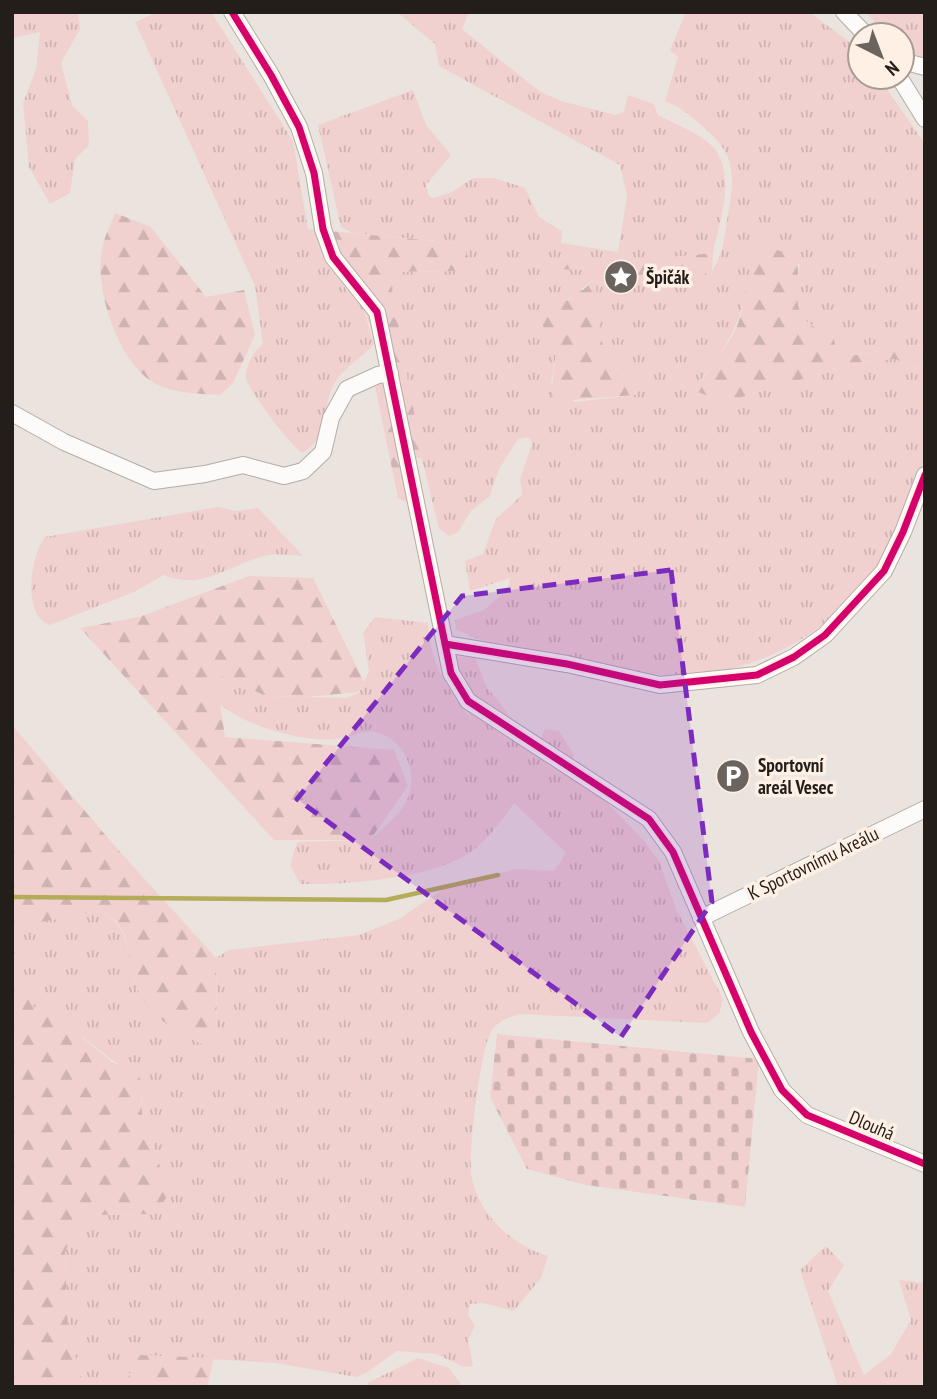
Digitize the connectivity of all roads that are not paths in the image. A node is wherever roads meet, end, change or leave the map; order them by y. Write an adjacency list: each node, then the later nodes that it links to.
1 (232, 12): 4 (street)
2 (908, 91): 3 (street)
3 (925, 119)
4 (390, 373): 5 (street); 7 (street)
5 (12, 412)
6 (925, 475): 7 (street)
7 (444, 644): 9 (street)
8 (925, 809): 9 (street, K Sportovnímu Areálu)
9 (701, 918): 10 (street, Dlouhá)
10 (925, 1164)

